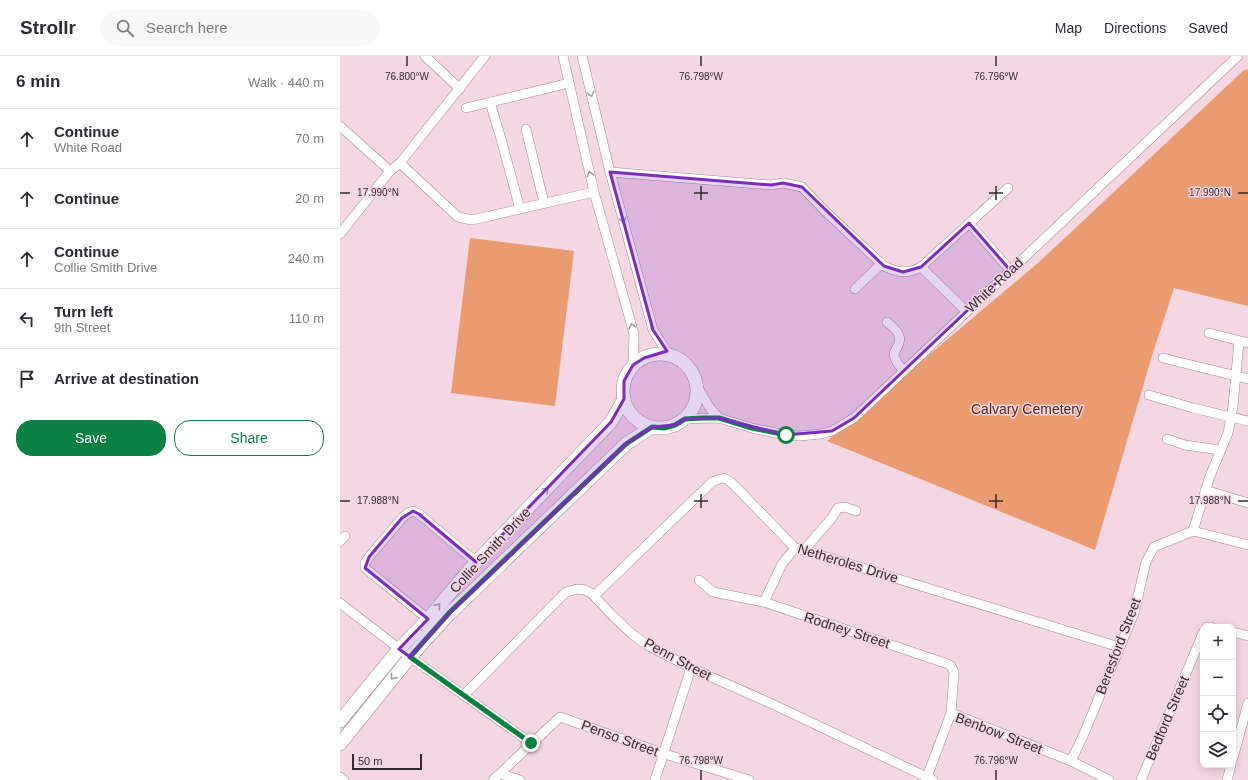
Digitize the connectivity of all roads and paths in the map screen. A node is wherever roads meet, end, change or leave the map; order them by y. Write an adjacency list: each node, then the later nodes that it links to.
1 (425, 56): 7 (street)
2 (485, 56): 7 (street)
3 (563, 56): 6 (street)
4 (582, 56): 14 (street, one-way to 14)
5 (1238, 56): 23 (street, White Road)
6 (569, 83): 8 (street); 16 (street, one-way to 6)
7 (460, 89): 12 (street)
8 (490, 102): 9 (street); 18 (street)
9 (466, 108)
10 (340, 126): 13 (street)
11 (526, 129): 17 (street)
12 (400, 163): 13 (street); 18 (street)
13 (390, 171): 20 (street)
14 (610, 172): 21 (street); 29 (street, one-way to 29)
15 (1008, 188): 19 (street)
16 (594, 192): 17 (street); 31 (street, one-way to 16)
17 (544, 203): 18 (street)
18 (520, 209)
19 (969, 223): 22 (street); 23 (street)
20 (340, 234)
21 (882, 263): 22 (street); 24 (street)
22 (921, 267): 25 (street)
23 (1010, 270): 25 (street, White Road)
24 (855, 289)
25 (966, 311): 32 (street, White Road)
26 (887, 322): 32 (street)
27 (1209, 332): 28 (street)
28 (1243, 342): 33 (street)
29 (669, 355): 31 (street); 35 (street)
30 (1163, 358): 33 (street)
31 (633, 365): 37 (street)
32 (903, 371): 39 (street, White Road)
33 (1236, 376): 34 (street); 38 (street)
34 (1248, 379)
35 (698, 388): 39 (street); 40 (street)
36 (1149, 395): 38 (street)
37 (624, 399): 42 (street); 51 (street, Collie Smith Drive, one-way to 37)
38 (1231, 416): 41 (street); 44 (street)
39 (719, 418): 40 (street, White Road)
40 (685, 419): 42 (street)
41 (1248, 420)
42 (652, 427): 61 (street, Collie Smith Drive)
43 (1167, 439): 44 (street)
44 (1220, 450): 45 (street)
45 (1205, 490): 46 (street); 48 (street)
46 (1248, 503)
47 (856, 511): 50 (street)
48 (1193, 531): 49 (street); 60 (street, Beresford Street)
49 (1248, 545)
50 (800, 549): 53 (street, Netheroles Drive); 54 (street); 60 (street, Netheroles Drive)
51 (476, 562): 56 (street, Collie Smith Drive, one-way to 51); 56 (street)
52 (699, 580): 54 (street, Rodney Street)
53 (595, 595): 62 (street, Penn Street); 63 (street)
54 (764, 602): 65 (street, Rodney Street)
55 (340, 603): 61 (street)
56 (428, 619): 61 (street, Collie Smith Drive)
57 (1236, 633): 58 (street)
58 (1248, 636)
59 (1200, 640): 82 (street, Bedford Street)
60 (1119, 646): 71 (street, Beresford Street)
61 (405, 653): 63 (street); 66 (street, Collie Smith Drive); 68 (street, Collie Smith Drive, one-way to 68)
62 (691, 668): 70 (street); 75 (street, Penn Street)
63 (464, 695): 67 (street)
64 (1248, 703): 69 (street)
65 (951, 713): 71 (street, Benbow Street); 75 (street, Benbow Street)
66 (340, 721)
67 (531, 743): 70 (street, Penso Street); 73 (street)
68 (340, 744)
69 (1236, 747)
70 (665, 754): 79 (street); 80 (street, Penso Street)
71 (1071, 761): 81 (street, Benbow Street)
72 (1230, 768): 83 (street)
73 (501, 774): 77 (street); 78 (street)
74 (340, 777): 76 (street)
75 (930, 779)
76 (344, 780)
77 (494, 780)
78 (520, 780)
79 (656, 780)
80 (749, 780)
81 (1109, 780)
82 (1141, 780)
83 (1227, 780)

